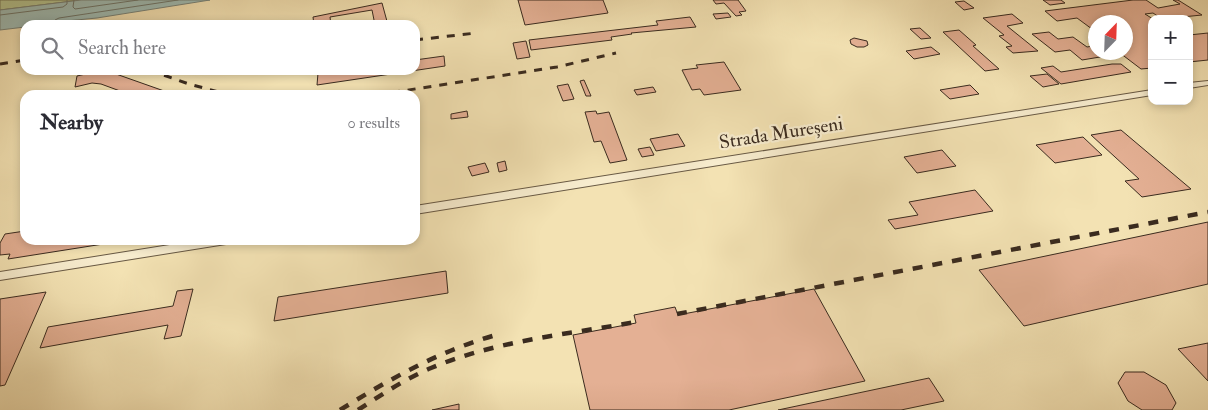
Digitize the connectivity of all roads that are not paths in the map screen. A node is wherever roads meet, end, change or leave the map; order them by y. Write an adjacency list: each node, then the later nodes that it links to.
1 (1208, 83): 2 (street)
2 (1193, 85)
3 (1148, 93): 4 (street, Strada Mureșeni)
4 (420, 209)
5 (195, 245): 6 (street)
6 (0, 276)

